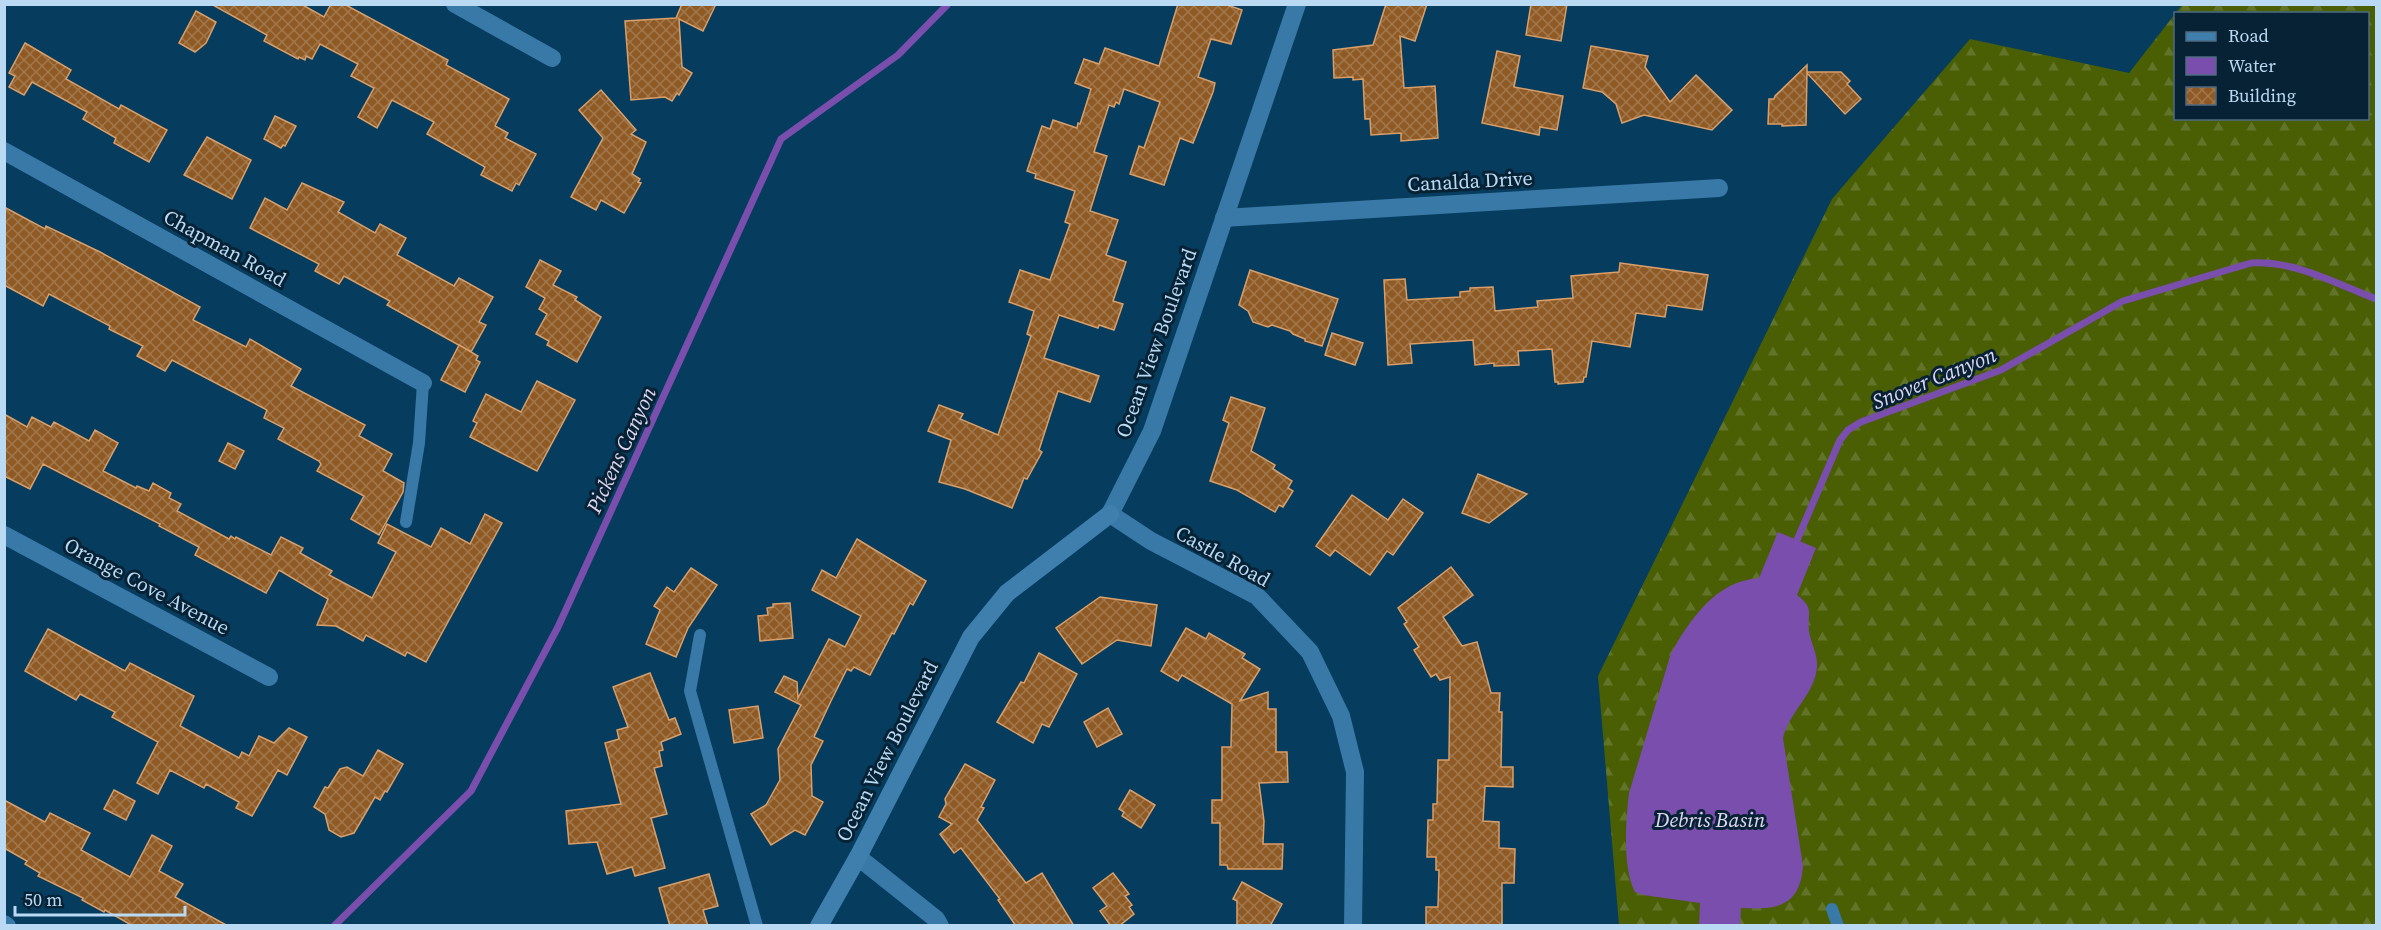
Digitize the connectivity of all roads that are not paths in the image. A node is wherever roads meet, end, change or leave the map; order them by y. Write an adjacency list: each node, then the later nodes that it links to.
1 (455, 4): 3 (street)
2 (1297, 4): 6 (street, Ocean View Boulevard)
3 (552, 58)
4 (4, 152): 7 (street, Chapman Road)
5 (1719, 188): 6 (street, Canalda Drive)
6 (1224, 218): 8 (street, Ocean View Boulevard)
7 (423, 383): 9 (lane)
8 (1110, 514): 13 (street, Ocean View Boulevard); 18 (street, Castle Road)
9 (406, 522)
10 (4, 536): 12 (street, Orange Cove Avenue)
11 (700, 635): 15 (lane)
12 (269, 677)
13 (858, 857): 16 (street, Ocean View Boulevard); 17 (street)
14 (1832, 909): 19 (lane)
15 (757, 926)
16 (819, 926)
17 (940, 926)
18 (1353, 926)
19 (1838, 926)

